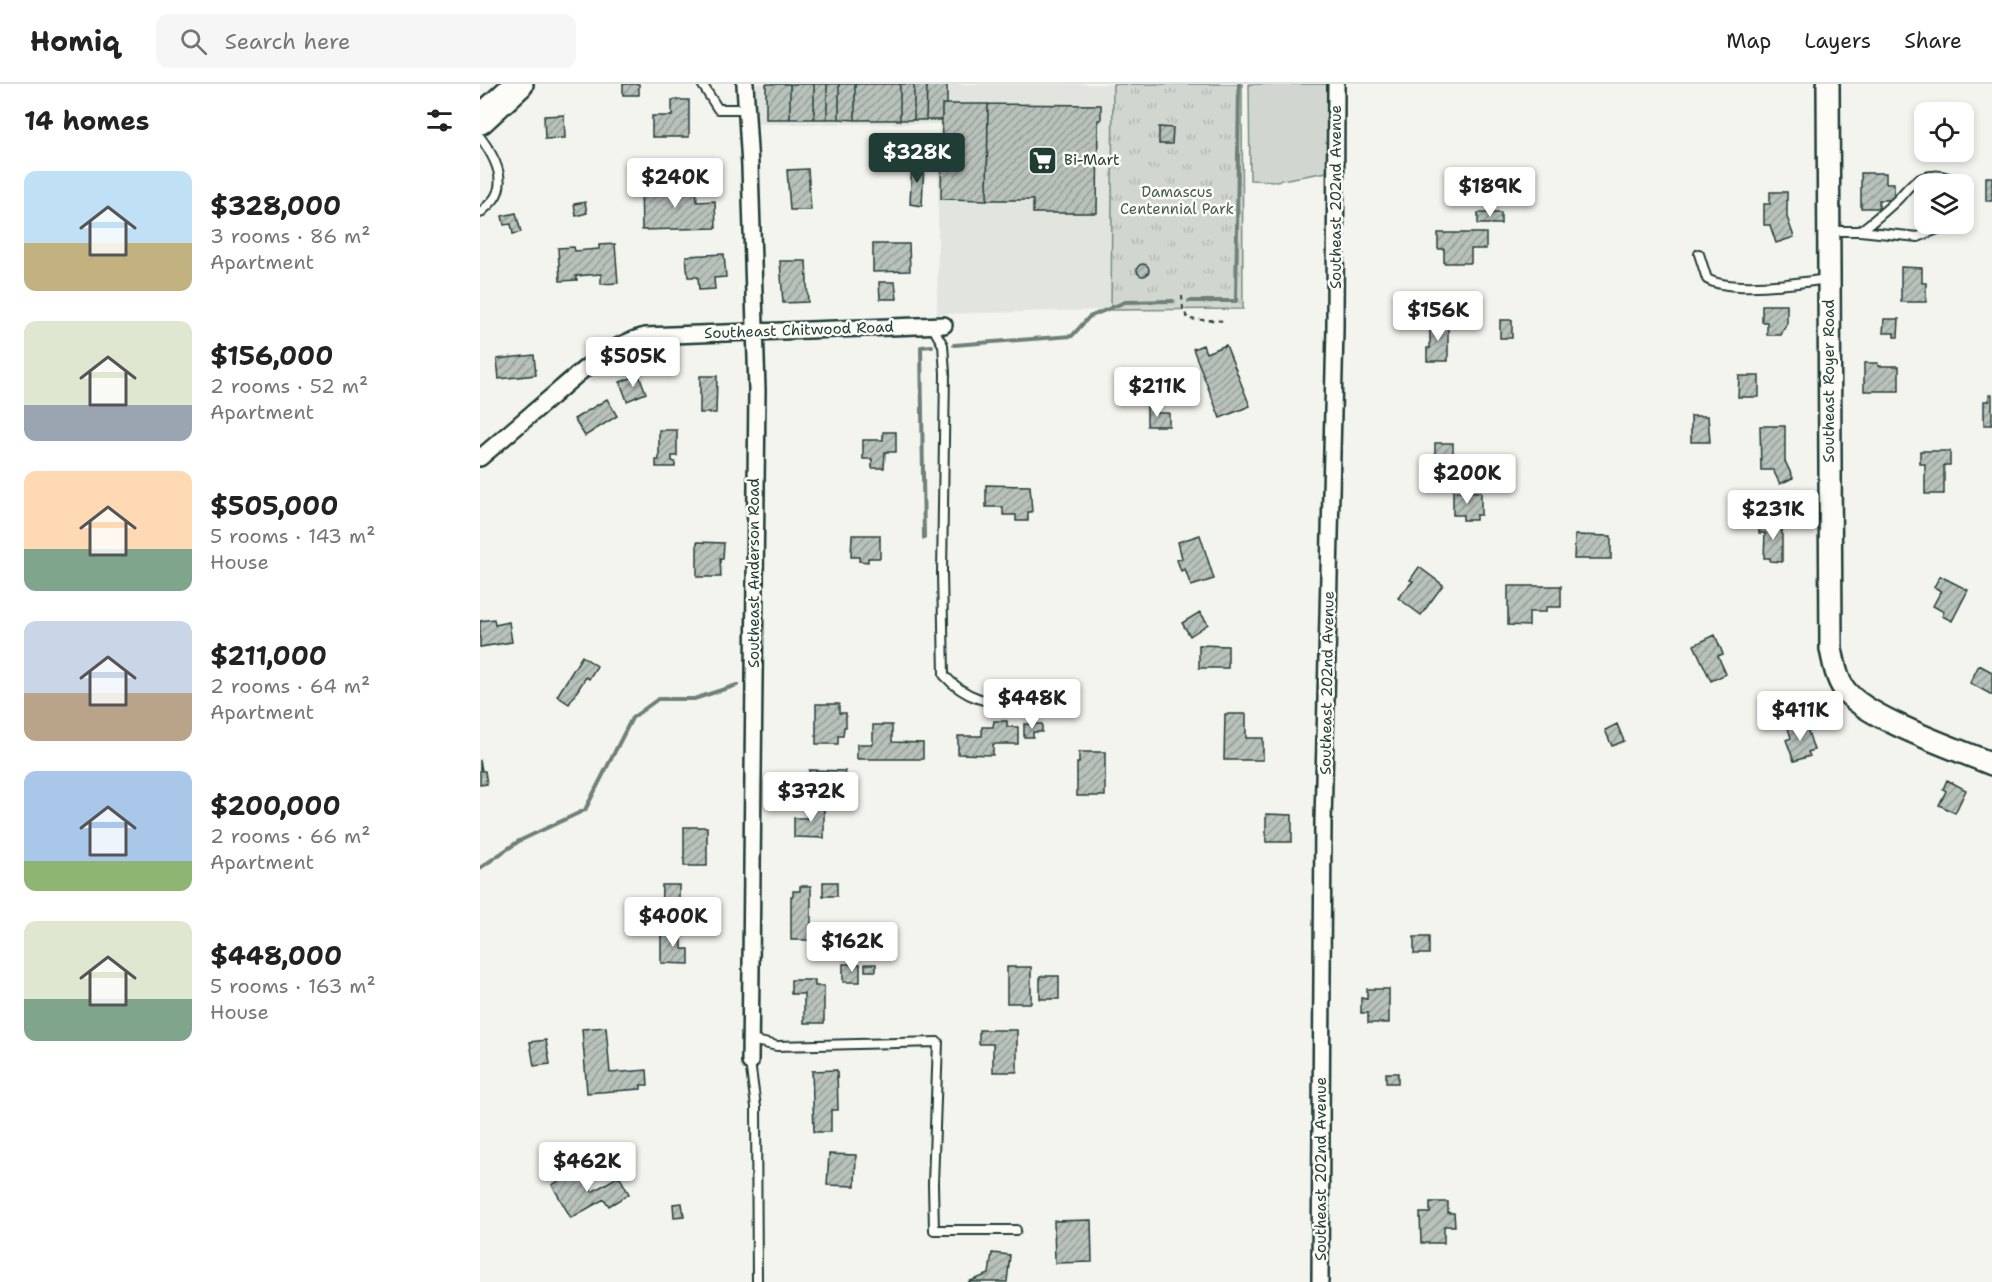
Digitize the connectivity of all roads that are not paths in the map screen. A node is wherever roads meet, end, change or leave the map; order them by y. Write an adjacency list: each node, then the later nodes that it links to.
1 (519, 84): 7 (highway)
2 (702, 84): 6 (lane)
3 (745, 84): 6 (street, Southeast Anderson Road)
4 (1336, 84): 25 (street, Southeast 202nd Avenue)
5 (1828, 84): 11 (street, Southeast Royer Road)
6 (747, 109): 17 (street, Southeast Anderson Road)
7 (480, 120)
8 (480, 136): 10 (lane)
9 (1914, 182): 12 (lane)
10 (480, 213)
11 (1829, 231): 12 (lane); 15 (street, Southeast Royer Road)
12 (1860, 231): 13 (lane)
13 (1925, 234)
14 (1700, 254): 15 (lane)
15 (1829, 279): 20 (street, Southeast Royer Road)
16 (938, 325): 17 (street, Southeast Chitwood Road); 19 (lane)
17 (756, 332): 18 (street, Southeast Chitwood Road); 21 (street, Southeast Anderson Road)
18 (480, 458)
19 (1038, 708)
20 (1992, 764)
21 (751, 1040): 22 (street, Southeast Anderson Road); 23 (lane)
22 (750, 1062): 24 (lane)
23 (1016, 1230)
24 (757, 1282)
25 (1320, 1282)

